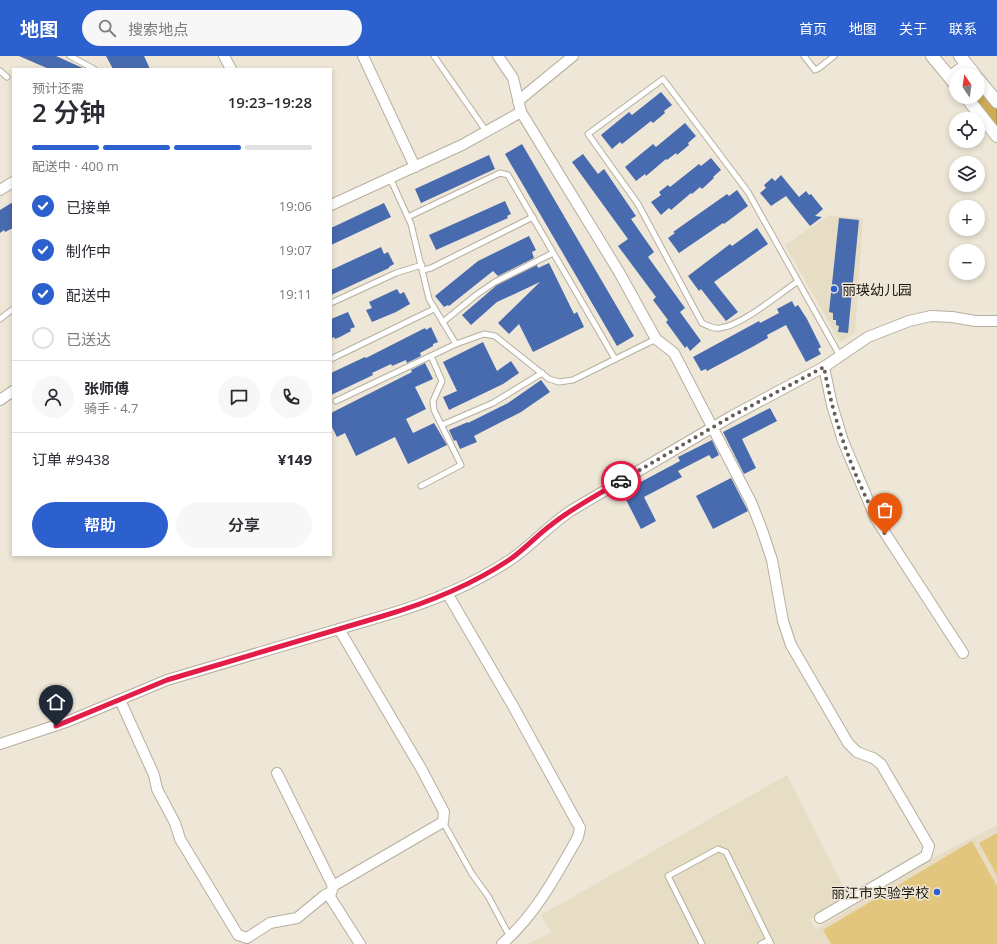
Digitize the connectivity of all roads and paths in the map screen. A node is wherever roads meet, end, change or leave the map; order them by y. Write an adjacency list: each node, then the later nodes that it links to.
1 (70, 56): 10 (lane)
2 (224, 56): 11 (street)
3 (363, 56): 22 (street)
4 (434, 56): 20 (lane)
5 (498, 56): 16 (street)
6 (572, 56): 16 (street)
7 (804, 56): 8 (lane)
8 (834, 56)
9 (932, 56): 13 (street)
10 (92, 68)
11 (230, 68)
12 (0, 71): 14 (lane)
13 (949, 76)
14 (7, 77)
15 (985, 87): 17 (street)
16 (518, 101): 19 (street)
17 (997, 102)
18 (972, 104): 21 (street)
19 (521, 112): 20 (street); 38 (street)
20 (486, 131): 22 (street)
21 (997, 136)
22 (415, 167): 23 (street)
23 (390, 178): 26 (street); 27 (lane)
24 (12, 183): 25 (street)
25 (0, 190)
26 (332, 205)
27 (408, 217): 28 (lane); 30 (lane)
28 (533, 217): 29 (lane); 30 (lane)
29 (553, 253): 37 (lane); 43 (lane)
30 (422, 268): 32 (lane); 33 (lane)
31 (797, 282): 31 (lane); 41 (lane)
32 (332, 303)
33 (434, 309): 37 (lane); 42 (lane)
34 (12, 310): 35 (lane)
35 (0, 319)
36 (997, 321): 41 (street)
37 (443, 322): 39 (lane)
38 (656, 339): 43 (lane); 50 (street)
39 (456, 344): 40 (lane); 45 (lane)
40 (431, 356): 48 (lane); 49 (lane)
41 (840, 356): 44 (street)
42 (332, 359)
43 (615, 359): 45 (lane)
44 (824, 367): 50 (street); 54 (street)
45 (542, 373): 49 (lane)
46 (12, 392): 47 (street)
47 (0, 400)
48 (336, 401)
49 (442, 425): 51 (lane)
50 (713, 428): 52 (street); 60 (street)
51 (421, 486)
52 (447, 593): 53 (street); 61 (street)
53 (338, 629): 55 (street); 58 (street)
54 (963, 653)
55 (120, 700): 56 (street); 62 (street)
56 (0, 744)
57 (276, 773): 59 (street)
58 (443, 822): 59 (street); 61 (lane)
59 (332, 890): 62 (street); 64 (street)
60 (820, 918)
61 (506, 940)
62 (244, 941)
63 (770, 942): 65 (lane); 66 (lane)
64 (360, 944)
65 (702, 944)
66 (761, 944)

